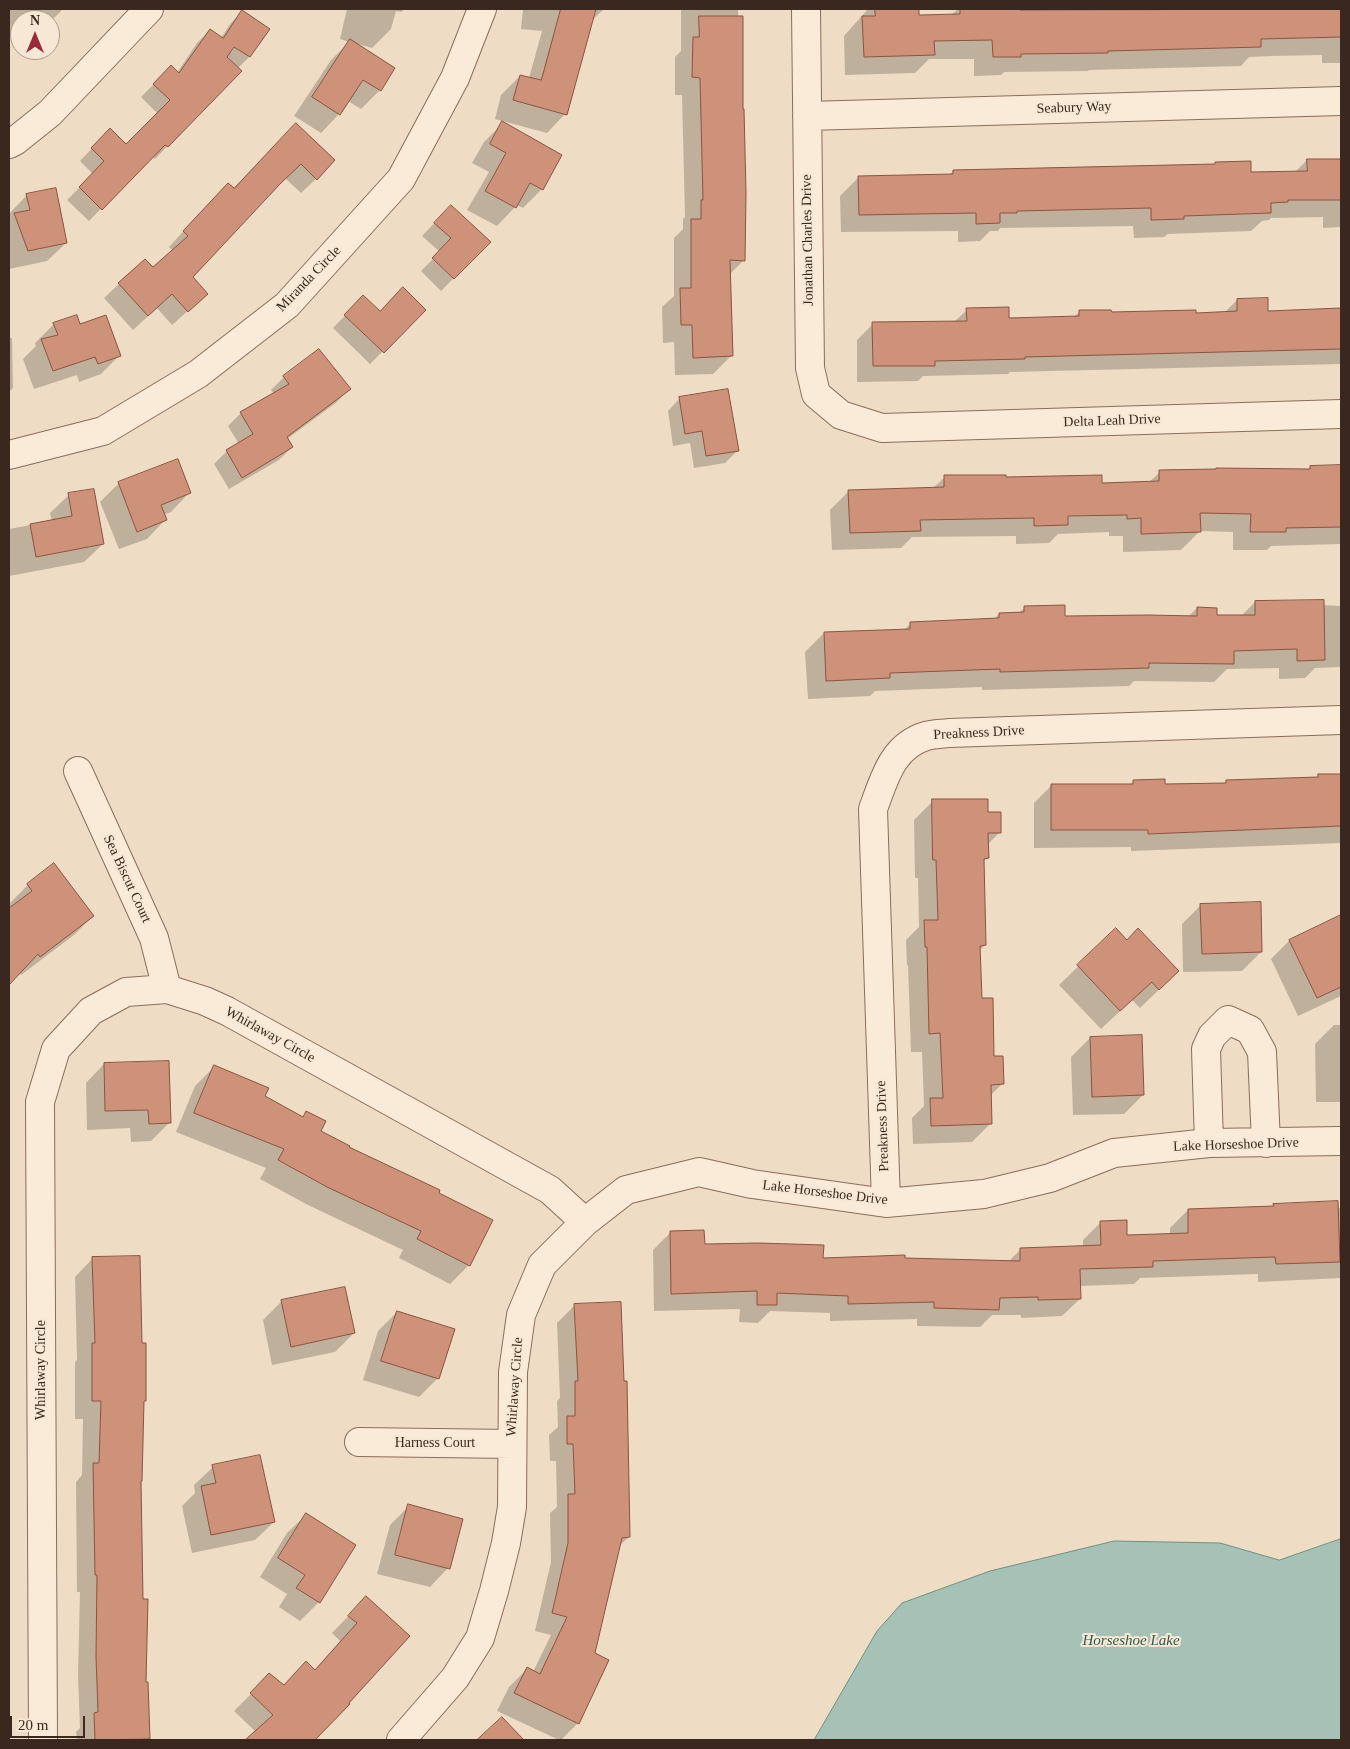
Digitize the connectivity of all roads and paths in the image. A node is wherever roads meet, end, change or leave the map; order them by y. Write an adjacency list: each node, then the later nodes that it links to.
1 (149, 9): 6 (street)
2 (482, 9): 9 (street, Miranda Circle)
3 (806, 9): 5 (street, Jonathan Charles Drive)
4 (1341, 100): 5 (street, Seabury Way)
5 (807, 116): 8 (street, Jonathan Charles Drive)
6 (9, 144)
7 (1341, 414): 8 (street, Delta Leah Drive)
8 (882, 428)
9 (9, 455)
10 (1341, 720): 16 (street, Preakness Drive)
11 (78, 772): 12 (street, Sea Biscut Court)
12 (167, 989): 17 (street, Whirlaway Circle); 20 (street, Whirlaway Circle)
13 (1341, 1141): 15 (street, Lake Horseshoe Drive)
14 (1208, 1143): 15 (street, Lake Horseshoe Drive); 15 (street); 16 (street, Lake Horseshoe Drive)
15 (1266, 1143)
16 (886, 1203): 17 (street, Lake Horseshoe Drive)
17 (585, 1222): 19 (street, Whirlaway Circle)
18 (359, 1442): 19 (street, Harness Court)
19 (512, 1444): 21 (street, Whirlaway Circle)
20 (43, 1740)
21 (401, 1740)

